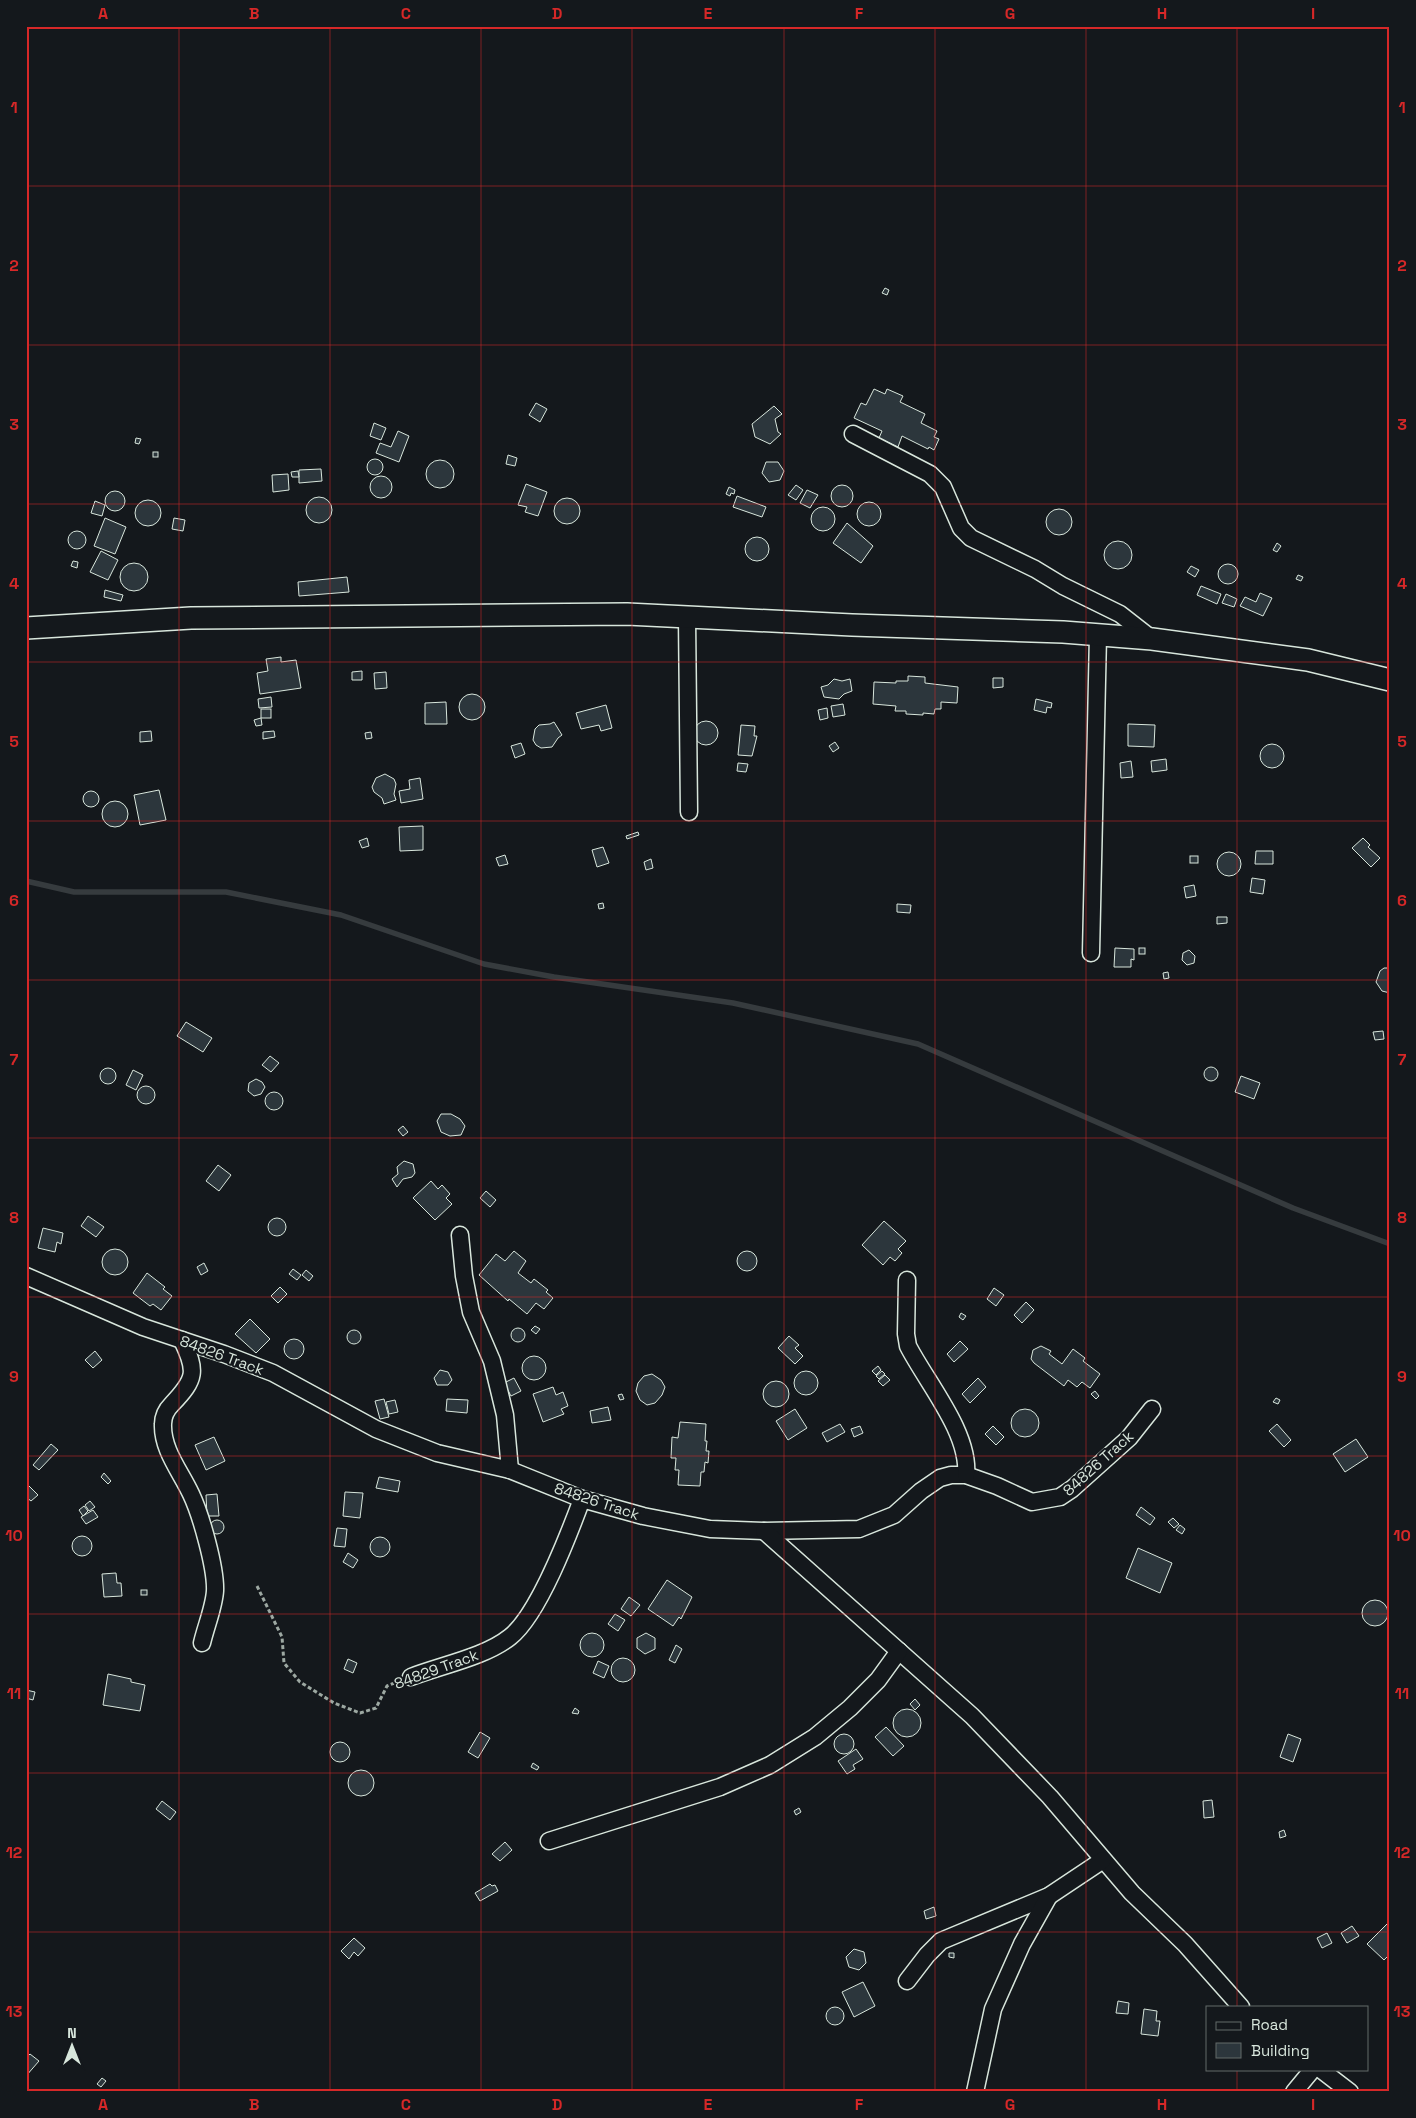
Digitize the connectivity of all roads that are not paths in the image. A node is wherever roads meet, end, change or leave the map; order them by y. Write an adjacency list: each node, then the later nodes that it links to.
1 (853, 434): 5 (street)
2 (687, 617): 3 (street); 4 (street); 7 (street)
3 (26, 628)
4 (1098, 635): 5 (street); 8 (street)
5 (1152, 639): 6 (street)
6 (1390, 680)
7 (689, 812)
8 (1092, 953)
9 (460, 1235): 14 (street)
10 (26, 1276): 12 (street, 84826 Track)
11 (907, 1280): 15 (street)
12 (182, 1340): 14 (street, 84826 Track); 18 (street)
13 (1152, 1409): 15 (street, 84826 Track)
14 (510, 1470): 16 (street, 84826 Track)
15 (966, 1475): 17 (street, 84826 Track)
16 (582, 1499): 17 (street, 84826 Track); 20 (street, 84829 Track)
17 (764, 1531): 19 (street)
18 (202, 1643)
19 (898, 1651): 21 (street); 22 (street)
20 (411, 1677)
21 (549, 1841)
22 (1103, 1860): 23 (street); 25 (street)
23 (1050, 1896): 24 (street); 28 (street)
24 (907, 1981)
25 (1240, 2006)
26 (1312, 2070): 29 (street)
27 (1321, 2070): 30 (street)
28 (975, 2092)
29 (1294, 2092)
30 (1350, 2092)

